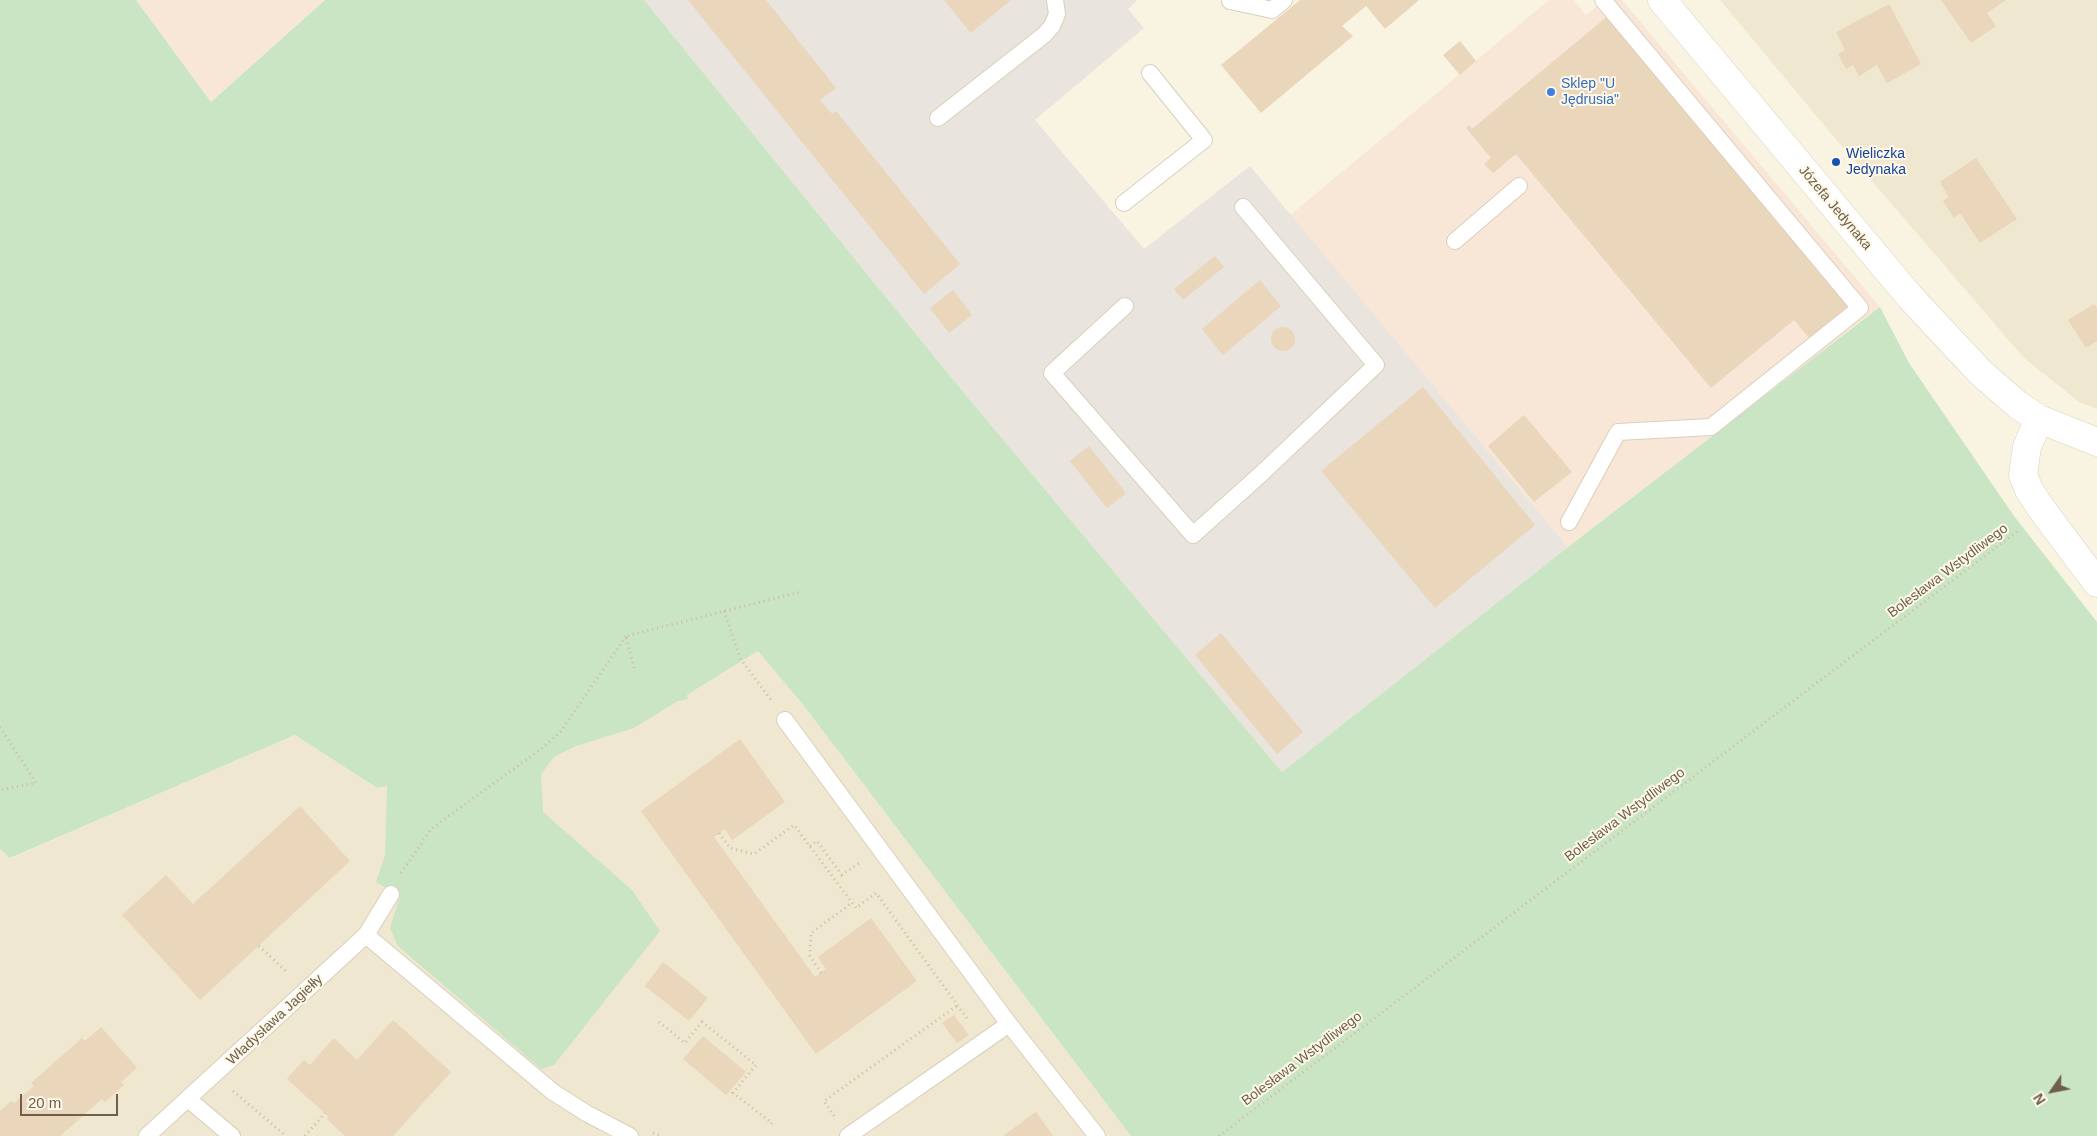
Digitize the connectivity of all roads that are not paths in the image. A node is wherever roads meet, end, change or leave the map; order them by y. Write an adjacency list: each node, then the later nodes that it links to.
1 (1055, 0): 7 (lane)
2 (1284, 0): 5 (lane)
3 (1603, 0): 15 (lane)
4 (1662, 0): 13 (street, Józefa Jedynaka)
5 (1230, 1)
6 (1150, 73): 9 (lane)
7 (938, 118)
8 (1519, 186): 11 (lane)
9 (1124, 203)
10 (1243, 207): 12 (lane)
11 (1455, 240)
12 (1125, 306)
13 (2028, 412): 14 (street, Józefa Jedynaka); 16 (street)
14 (2097, 442)
15 (1569, 522)
16 (2097, 582)
17 (785, 720): 20 (lane)
18 (391, 894): 19 (lane, Władysława Jagiełły)
19 (366, 935): 21 (lane, Władysława Jagiełły); 25 (lane)
20 (1009, 1024): 22 (lane); 26 (lane)
21 (188, 1099): 23 (lane, Władysława Jagiełły); 24 (lane)
22 (844, 1130)
23 (147, 1136)
24 (232, 1136)
25 (630, 1136)
26 (1097, 1136)

